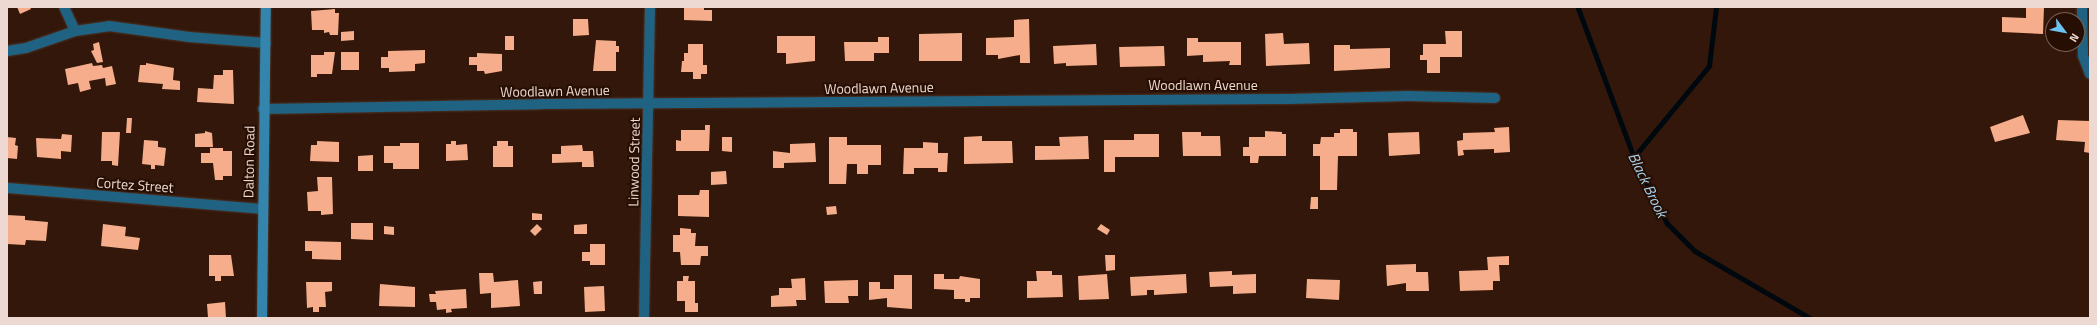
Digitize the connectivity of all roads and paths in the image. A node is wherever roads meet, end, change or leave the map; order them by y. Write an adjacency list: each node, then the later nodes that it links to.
1 (64, 7): 5 (street)
2 (266, 7): 6 (street, Dalton Road)
3 (650, 7): 10 (street, Linwood Street)
4 (2082, 7): 8 (street)
5 (75, 31): 6 (street); 7 (street)
6 (266, 43): 11 (street, Dalton Road)
7 (7, 51)
8 (2090, 74)
9 (1495, 98): 10 (street, Woodlawn Avenue)
10 (649, 104): 11 (street, Woodlawn Avenue); 15 (street, Linwood Street)
11 (263, 109): 13 (street, Dalton Road)
12 (7, 188): 13 (street, Cortez Street)
13 (262, 209): 14 (street, Dalton Road)
14 (262, 318)
15 (644, 318)

